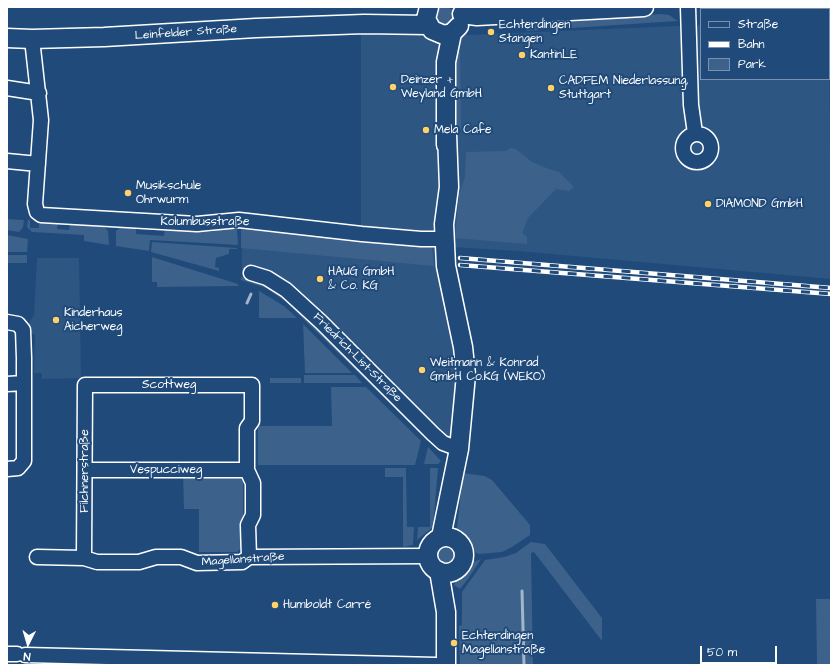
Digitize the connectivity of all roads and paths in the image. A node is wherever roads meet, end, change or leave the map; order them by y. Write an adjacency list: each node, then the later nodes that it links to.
1 (644, 7): 3 (main road, Leinfelder Straße)
2 (688, 7): 8 (street)
3 (444, 20): 5 (main road, Leinfelder Straße); 11 (main road)
4 (7, 38): 5 (main road, Leinfelder Straße)
5 (32, 39): 7 (street)
6 (7, 88): 7 (street)
7 (38, 92): 10 (street)
8 (694, 133)
9 (7, 161): 10 (street)
10 (38, 164): 11 (street, Kolumbusstraße)
11 (444, 239): 17 (main road)
12 (251, 273): 17 (street, Friedrich-List-Straße)
13 (7, 322): 14 (street)
14 (24, 383): 15 (street); 18 (street)
15 (7, 384)
16 (85, 385): 19 (street, Filchnerstraße); 20 (street, Scottweg)
17 (459, 449): 21 (main road)
18 (7, 469)
19 (85, 470): 20 (street, Vespucciweg); 25 (street, Filchnerstraße)
20 (247, 470): 24 (street)
21 (448, 538): 22 (main road); 26 (main road)
22 (428, 556): 24 (street, Magellanstraße); 26 (main road)
23 (38, 557): 25 (street, Magellanstraße)
24 (249, 557): 25 (street, Magellanstraße)
25 (84, 558)
26 (446, 571): 31 (main road)
27 (16, 654): 28 (street)
28 (94, 661): 29 (street)
29 (245, 663): 30 (street)
30 (436, 665)
31 (446, 665)

